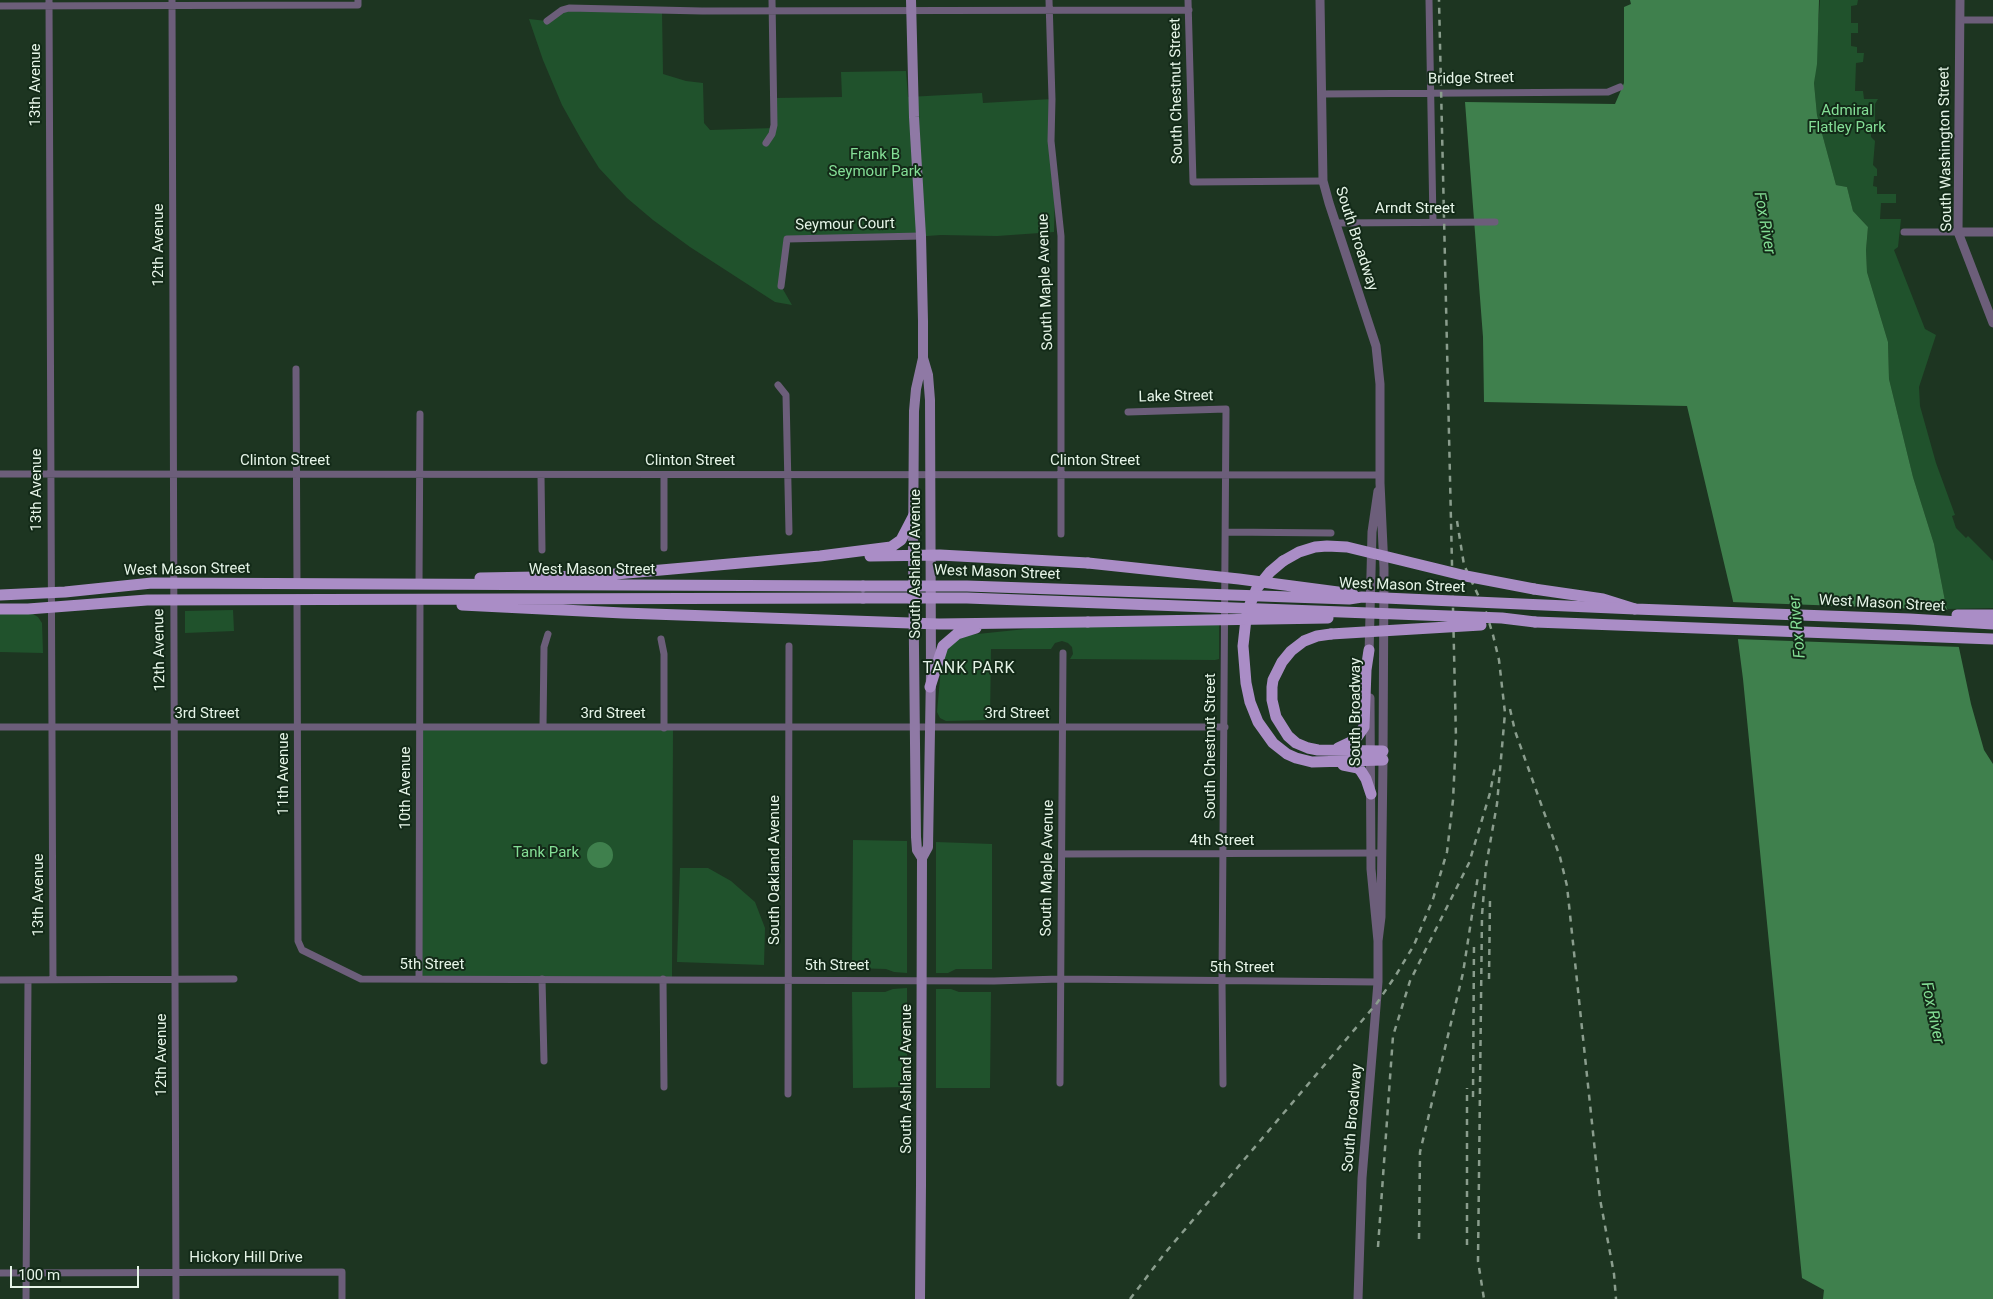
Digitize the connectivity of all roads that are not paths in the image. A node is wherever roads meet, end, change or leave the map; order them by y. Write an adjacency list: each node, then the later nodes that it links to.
1 (772, 0): 13 (street)
2 (912, 0): 14 (main road, South Ashland Avenue)
3 (1049, 0): 15 (street, South Maple Avenue)
4 (1188, 0): 12 (street, South Chestnut Street)
5 (1320, 0): 20 (street, South Broadway)
6 (1429, 0): 21 (street)
7 (1960, 0): 16 (street, South Washington Street)
8 (358, 2): 10 (street)
9 (49, 3): 10 (street); 11 (street); 40 (street, 13th Avenue)
10 (172, 3): 41 (street, 12th Avenue)
11 (0, 6)
12 (1189, 10): 15 (street); 23 (street, South Chestnut Street)
13 (773, 11): 14 (street); 18 (street); 22 (street)
14 (912, 11): 15 (street); 30 (main road, South Ashland Avenue)
15 (1050, 11): 49 (street, South Maple Avenue)
16 (1960, 20): 17 (street); 28 (street, South Washington Street)
17 (1993, 20)
18 (546, 21)
19 (1620, 87): 21 (street, Bridge Street)
20 (1322, 94): 21 (street, Bridge Street); 23 (street, South Broadway)
21 (1431, 94): 24 (street)
22 (766, 143)
23 (1324, 181): 26 (street, South Broadway)
24 (1432, 222): 25 (street, Arndt Street); 26 (street, Arndt Street)
25 (1495, 222)
26 (1335, 223): 51 (street, South Broadway)
27 (1904, 232): 28 (street)
28 (1958, 232): 29 (street); 32 (street, South Washington Street)
29 (1993, 232)
30 (922, 236): 31 (street, Seymour Court); 33 (main road, South Ashland Avenue)
31 (781, 286)
32 (1993, 323)
33 (923, 358): 45 (main road, South Ashland Avenue); 46 (main road, South Ashland Avenue)
34 (296, 369): 42 (street)
35 (778, 385): 48 (street)
36 (1226, 409): 37 (street, Lake Street); 50 (street, South Chestnut Street)
37 (1128, 412)
38 (420, 414): 43 (street)
39 (0, 474): 40 (street, Clinton Street)
40 (51, 474): 41 (street, Clinton Street); 66 (street, 13th Avenue)
41 (174, 474): 42 (street, Clinton Street); 62 (street, 12th Avenue)
42 (296, 474): 43 (street, Clinton Street); 63 (street)
43 (420, 474): 47 (street, Clinton Street); 64 (street)
44 (664, 474): 47 (street, Clinton Street); 48 (street, Clinton Street); 57 (street)
45 (914, 474): 46 (street, Clinton Street); 48 (street, Clinton Street); 52 (main road, South Ashland Avenue)
46 (931, 474): 49 (street, Clinton Street); 60 (main road, South Ashland Avenue)
47 (542, 475): 58 (street)
48 (789, 475): 53 (street)
49 (1062, 475): 50 (street, Clinton Street); 56 (street, South Maple Avenue)
50 (1226, 475): 51 (street, Clinton Street); 54 (street, South Chestnut Street)
51 (1380, 479): 87 (street, South Broadway); 104 (street, South Broadway)
52 (914, 515): 59 (main road, South Ashland Avenue); 61 (main road)
53 (789, 532)
54 (1226, 532): 55 (street); 101 (street, South Chestnut Street)
55 (1331, 533)
56 (1061, 534)
57 (664, 548)
58 (542, 550)
59 (913, 555): 60 (main road); 61 (main road); 79 (main road, South Ashland Avenue)
60 (931, 555): 68 (main road, bridge); 80 (main road, South Ashland Avenue)
61 (820, 556): 65 (main road)
62 (174, 584): 63 (main road, West Mason Street); 66 (main road, West Mason Street); 71 (street, 12th Avenue)
63 (297, 584): 64 (main road, West Mason Street)
64 (419, 585): 65 (main road, West Mason Street)
65 (434, 585): 68 (main road, West Mason Street, bridge)
66 (51, 593): 67 (main road, West Mason Street); 72 (street, 13th Avenue)
67 (0, 595)
68 (1362, 597): 74 (main road, West Mason Street, bridge)
69 (297, 598): 70 (main road, West Mason Street); 71 (main road, West Mason Street); 93 (street, 11th Avenue)
70 (424, 598): 75 (main road, West Mason Street, bridge); 79 (main road); 96 (street, 10th Avenue)
71 (174, 600): 72 (main road, West Mason Street); 92 (street, 12th Avenue)
72 (51, 607): 73 (main road, West Mason Street); 91 (street, 13th Avenue)
73 (0, 609)
74 (1635, 609): 77 (main road, West Mason Street); 105 (main road, bridge)
75 (1369, 613): 78 (main road, West Mason Street, bridge); 81 (main road, bridge)
76 (1993, 615): 77 (main road)
77 (1910, 619): 82 (main road, West Mason Street)
78 (1535, 622): 85 (main road, West Mason Street); 102 (main road, bridge)
79 (914, 623): 80 (main road); 99 (main road, South Ashland Avenue)
80 (930, 624): 81 (main road); 89 (main road, South Ashland Avenue)
81 (995, 624): 89 (main road)
82 (1993, 624)
83 (548, 634): 94 (street)
84 (662, 639): 97 (street)
85 (1993, 639)
86 (789, 646): 98 (street, South Oakland Avenue)
87 (1369, 650): 102 (main road); 103 (street, South Broadway)
88 (1063, 652): 100 (street, South Maple Avenue)
89 (930, 687): 95 (main road, South Ashland Avenue)
90 (0, 727): 91 (street, 3rd Street)
91 (52, 727): 92 (street, 3rd Street); 115 (street, 13th Avenue)
92 (175, 727): 93 (street, 3rd Street); 122 (street, 12th Avenue)
93 (297, 727): 96 (street, 3rd Street); 113 (street, 11th Avenue)
94 (543, 727): 96 (street, 3rd Street); 97 (street, 3rd Street)
95 (930, 727): 99 (street, 3rd Street); 100 (street, 3rd Street); 111 (main road, South Ashland Avenue)
96 (420, 728): 114 (street, 10th Avenue)
97 (664, 728): 98 (street, 3rd Street)
98 (789, 728): 99 (street, 3rd Street); 123 (street, South Oakland Avenue)
99 (914, 728): 111 (main road, South Ashland Avenue)
100 (1062, 728): 101 (street, 3rd Street); 109 (street, South Maple Avenue)
101 (1225, 728): 110 (street, South Chestnut Street)
102 (1318, 750): 103 (main road)
103 (1370, 756): 104 (main road); 105 (main road); 106 (street, South Broadway)
104 (1383, 756): 108 (street, South Broadway)
105 (1312, 762): 106 (main road)
106 (1370, 794): 107 (street, South Broadway)
107 (1371, 853): 108 (street, 4th Street); 110 (street, 4th Street); 112 (street, South Broadway)
108 (1382, 853): 112 (street, South Broadway)
109 (1062, 854): 110 (street, 4th Street); 119 (street, South Maple Avenue)
110 (1224, 855): 124 (street, South Chestnut Street)
111 (922, 858): 137 (main road, South Ashland Avenue, bridge)
112 (1378, 940): 125 (street, South Broadway)
113 (302, 950): 114 (street, 5th Street)
114 (419, 978): 117 (street, 5th Street)
115 (53, 979): 121 (street); 122 (street)
116 (234, 979): 122 (street)
117 (542, 979): 118 (street, 5th Street); 126 (street)
118 (663, 979): 123 (street, 5th Street); 129 (street)
119 (1060, 979): 123 (street, 5th Street); 124 (street, 5th Street); 127 (street, South Maple Avenue)
120 (0, 980): 121 (street)
121 (28, 980): 133 (street)
122 (176, 980): 131 (street, 12th Avenue)
123 (788, 980): 130 (street, South Oakland Avenue)
124 (1222, 982): 125 (street, 5th Street); 128 (street, South Chestnut Street)
125 (1378, 982): 138 (street, South Broadway)
126 (544, 1061)
127 (1060, 1083)
128 (1223, 1084)
129 (664, 1087)
130 (788, 1094)
131 (176, 1272): 133 (street, Hickory Hill Drive); 135 (street, 12th Avenue); 136 (street, Hickory Hill Drive)
132 (0, 1273): 133 (street, Hickory Hill Drive)
133 (26, 1273): 134 (street)
134 (26, 1299)
135 (176, 1299)
136 (342, 1299)
137 (920, 1299)
138 (1358, 1299)

